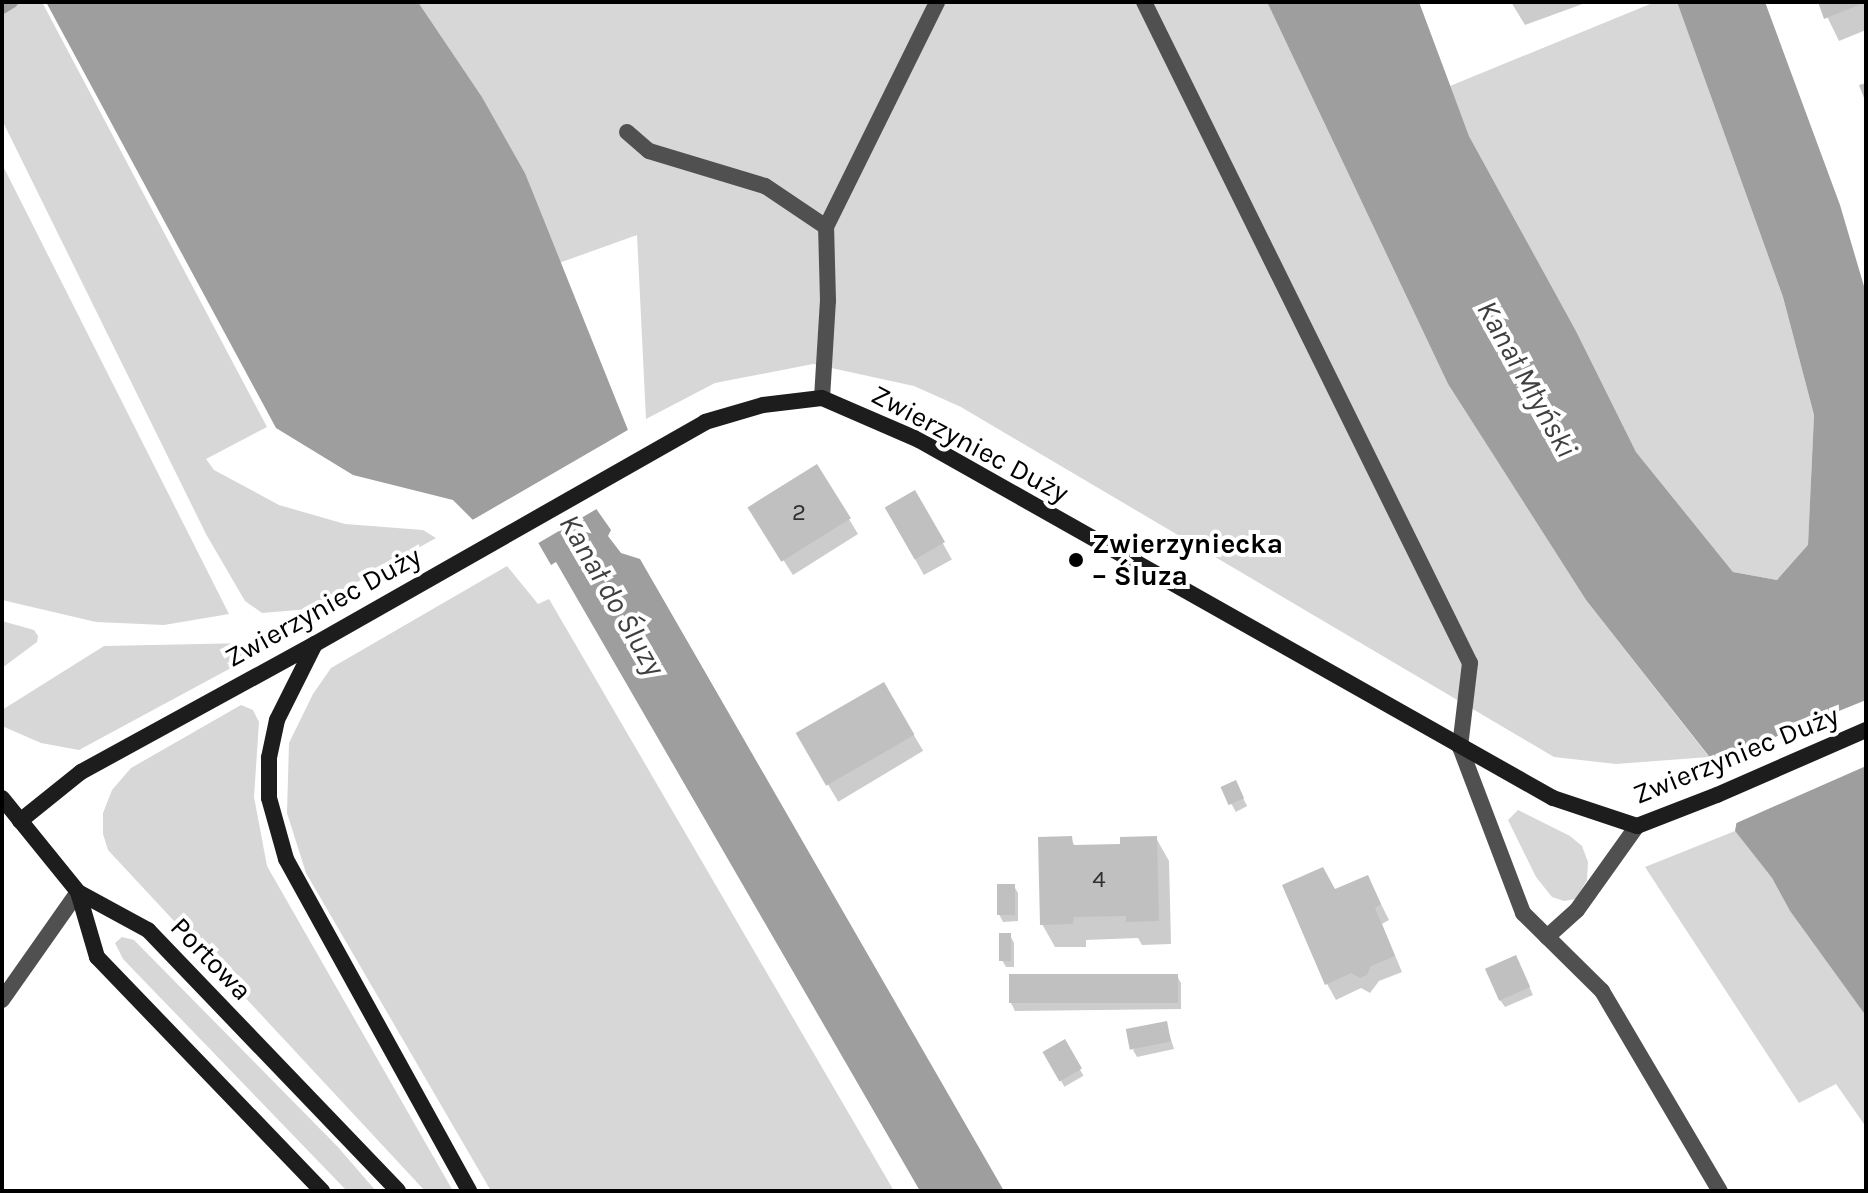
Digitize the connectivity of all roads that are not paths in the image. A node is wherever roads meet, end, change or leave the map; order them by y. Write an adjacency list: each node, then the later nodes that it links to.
1 (937, 2): 4 (lane)
2 (1144, 2): 8 (lane)
3 (627, 132): 4 (lane)
4 (826, 227): 5 (lane)
5 (822, 398): 6 (street, Zwierzyniec Duży); 8 (street, Zwierzyniec Duży)
6 (315, 644): 10 (street, Zwierzyniec Duży); 17 (street)
7 (1866, 730): 11 (street, Zwierzyniec Duży)
8 (1460, 747): 11 (street, Zwierzyniec Duży); 13 (lane)
9 (2, 798): 10 (street)
10 (20, 821): 12 (street)
11 (1637, 826): 13 (lane)
12 (78, 892): 14 (lane); 15 (street); 16 (street, Portowa)
13 (1547, 937): 18 (lane)
14 (2, 1000)
15 (322, 1191)
16 (398, 1191)
17 (469, 1191)
18 (1720, 1191)

